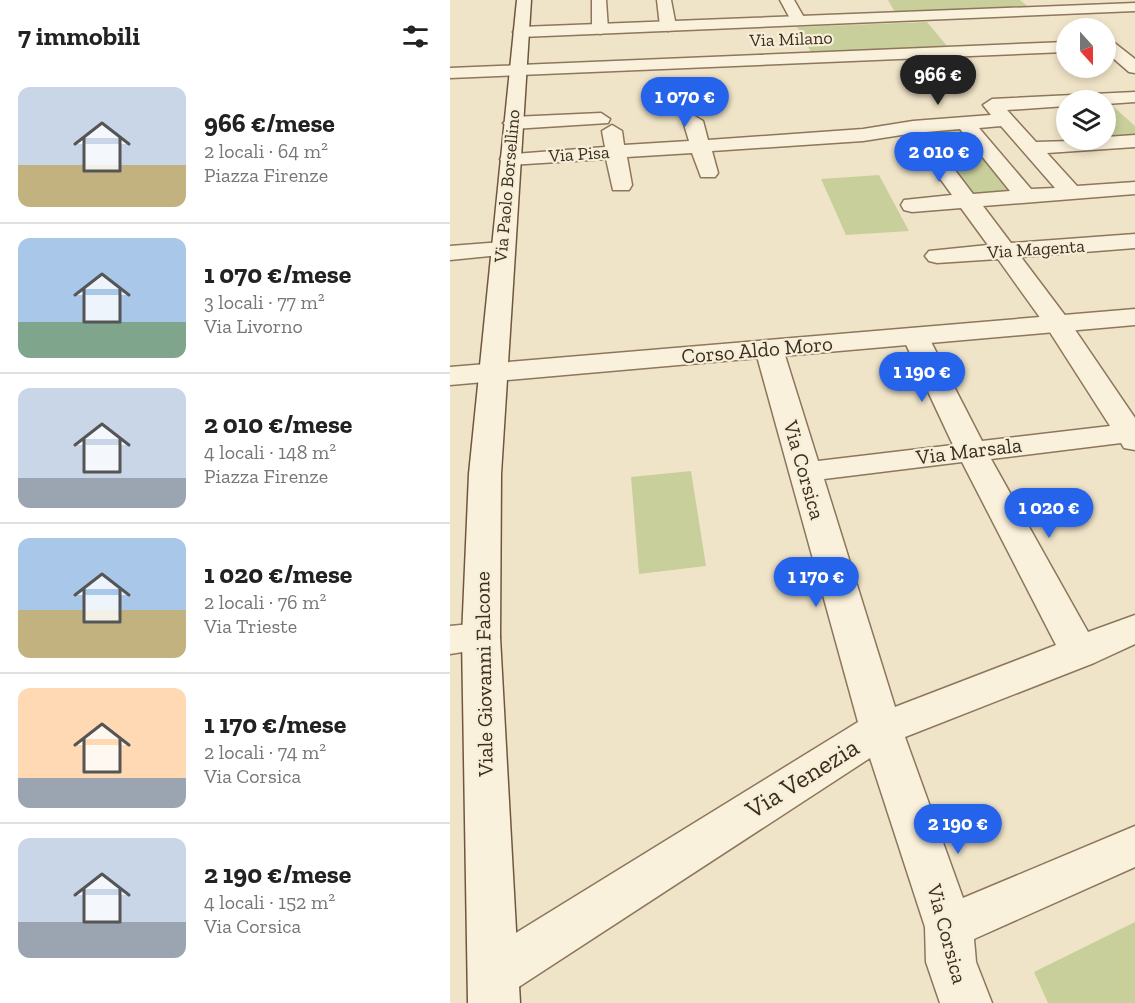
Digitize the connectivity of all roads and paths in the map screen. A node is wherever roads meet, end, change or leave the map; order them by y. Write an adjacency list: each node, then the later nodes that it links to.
1 (524, 0): 12 (street, Via Paolo Borsellino)
2 (599, 0): 11 (street)
3 (664, 0): 10 (street)
4 (787, 0): 9 (street)
5 (1051, 0): 7 (street)
6 (1135, 7): 7 (street)
7 (1064, 10): 8 (street); 9 (street)
8 (1073, 18)
9 (798, 21): 10 (street)
10 (668, 26): 11 (street)
11 (600, 29): 12 (street)
12 (521, 32): 16 (street, Via Paolo Borsellino)
13 (1056, 47): 16 (street, Via Milano)
14 (1116, 53): 15 (street)
15 (1135, 68)
16 (518, 70): 17 (street, Via Milano); 24 (street, Via Paolo Borsellino)
17 (450, 73)
18 (1135, 97): 19 (street)
19 (1116, 98)
20 (1056, 101): 22 (street)
21 (851, 114): 27 (street)
22 (1006, 120): 25 (street, Via Pisa); 32 (street)
23 (693, 121): 31 (street)
24 (513, 123): 34 (street); 36 (street, Via Paolo Borsellino)
25 (965, 123): 26 (street, Via Pisa); 41 (street)
26 (913, 127): 27 (street, Via Pisa); 42 (street)
27 (863, 135): 31 (street, Via Pisa); 35 (street)
28 (1116, 141): 29 (street)
29 (1135, 141)
30 (1056, 145): 32 (street)
31 (700, 146): 34 (street, Via Pisa); 37 (street)
32 (1031, 148): 40 (street)
33 (1098, 150): 38 (street)
34 (616, 151): 36 (street, Via Pisa); 39 (street)
35 (873, 152)
36 (510, 159): 45 (street, Via Paolo Borsellino)
37 (708, 172)
38 (1126, 178): 40 (street)
39 (621, 185)
40 (1072, 193): 41 (street)
41 (1026, 197): 42 (street)
42 (968, 201): 43 (street); 46 (street)
43 (912, 206)
44 (1135, 241): 46 (street, Via Magenta)
45 (502, 249): 47 (street); 53 (street, Via Paolo Borsellino)
46 (1005, 251): 48 (street, Via Magenta); 50 (street)
47 (450, 253)
48 (937, 256)
49 (1135, 317): 50 (street, Corso Aldo Moro)
50 (1058, 324): 51 (street, Corso Aldo Moro); 55 (street)
51 (915, 336): 52 (street, Corso Aldo Moro); 56 (street)
52 (769, 349): 53 (street, Corso Aldo Moro); 57 (street, Via Corsica)
53 (491, 373): 54 (street, Corso Aldo Moro); 59 (street, Viale Giovanni Falcone)
54 (450, 376)
55 (1133, 435): 56 (street, Via Marsala)
56 (971, 450): 57 (street, Via Marsala); 60 (street)
57 (804, 472): 61 (street, Via Corsica)
58 (1135, 629): 60 (street, Via Venezia)
59 (465, 638): 64 (street, Viale Giovanni Falcone)
60 (1080, 652): 61 (street, Via Venezia)
61 (881, 729): 63 (street, Via Corsica); 64 (street, Via Venezia)
62 (1135, 846): 63 (street)
63 (949, 927): 65 (street, Via Corsica)
64 (489, 994)
65 (966, 1003)

